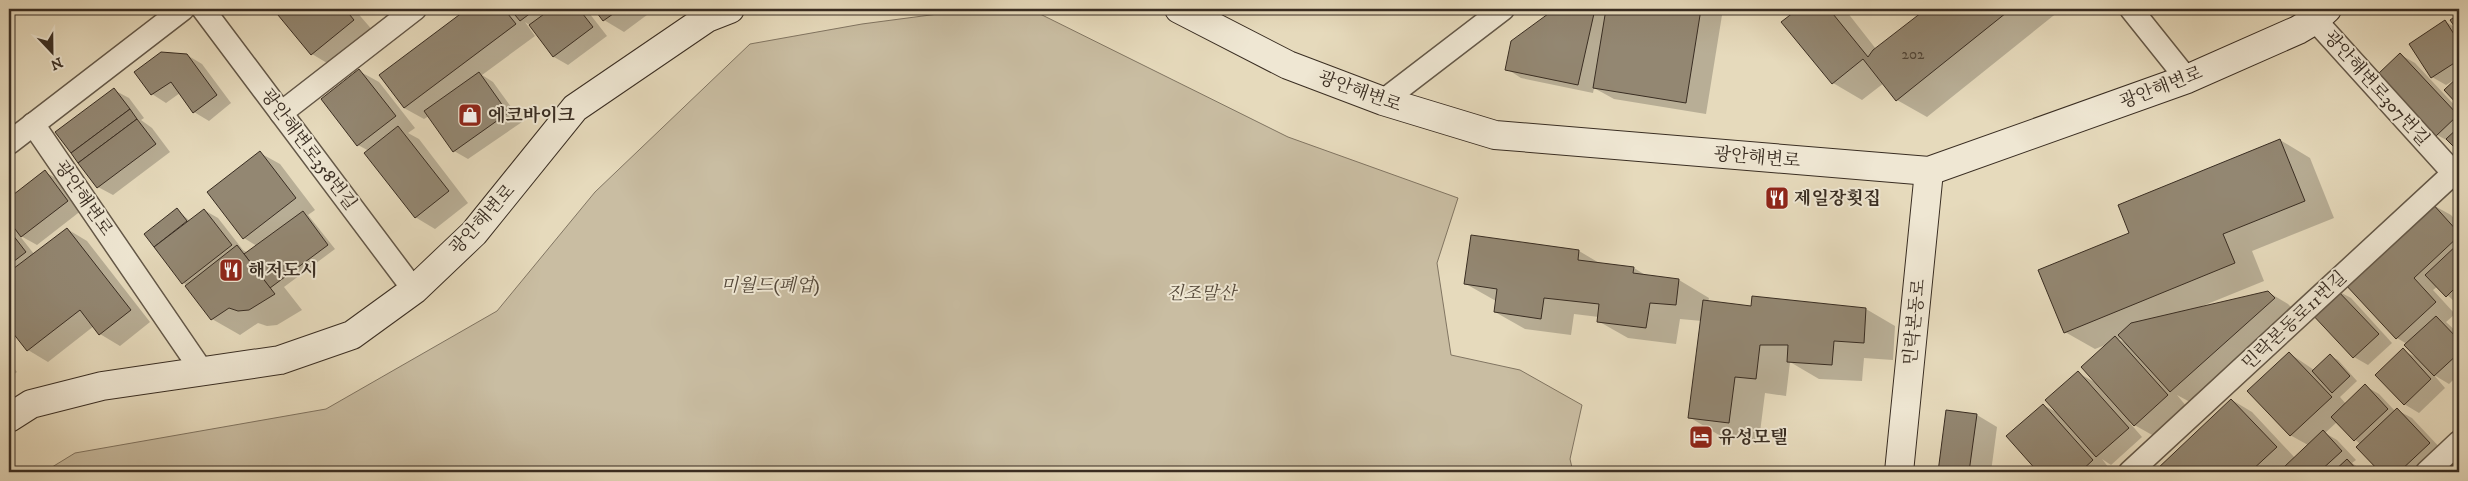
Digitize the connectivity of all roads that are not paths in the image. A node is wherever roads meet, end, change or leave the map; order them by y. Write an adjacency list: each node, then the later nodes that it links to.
1 (183, 9): 12 (street)
2 (203, 9): 11 (street, 광안해변로358번길)
3 (415, 9): 11 (street)
4 (730, 9): 16 (main road, 광안해변로)
5 (1179, 9): 10 (main road, 광안해변로)
6 (1503, 9): 10 (street)
7 (2131, 9): 9 (street)
8 (2321, 14): 9 (main road, 광안해변로); 15 (street, 광안해변로307번길)
9 (2188, 79): 14 (main road, 광안해변로)
10 (1383, 101): 14 (main road, 광안해변로)
11 (281, 113): 16 (street, 광안해변로358번길)
12 (33, 124): 13 (street); 17 (street, 광안해변로)
13 (9, 142)
14 (1929, 171): 21 (main road, 민락본동로)
15 (2457, 173): 20 (street, 민락본동로11번길)
16 (414, 290): 17 (main road, 광안해변로)
17 (202, 370): 18 (main road, 광안해변로)
18 (9, 418)
19 (2459, 442): 22 (street)
20 (2138, 469)
21 (1900, 472)
22 (2427, 472)

